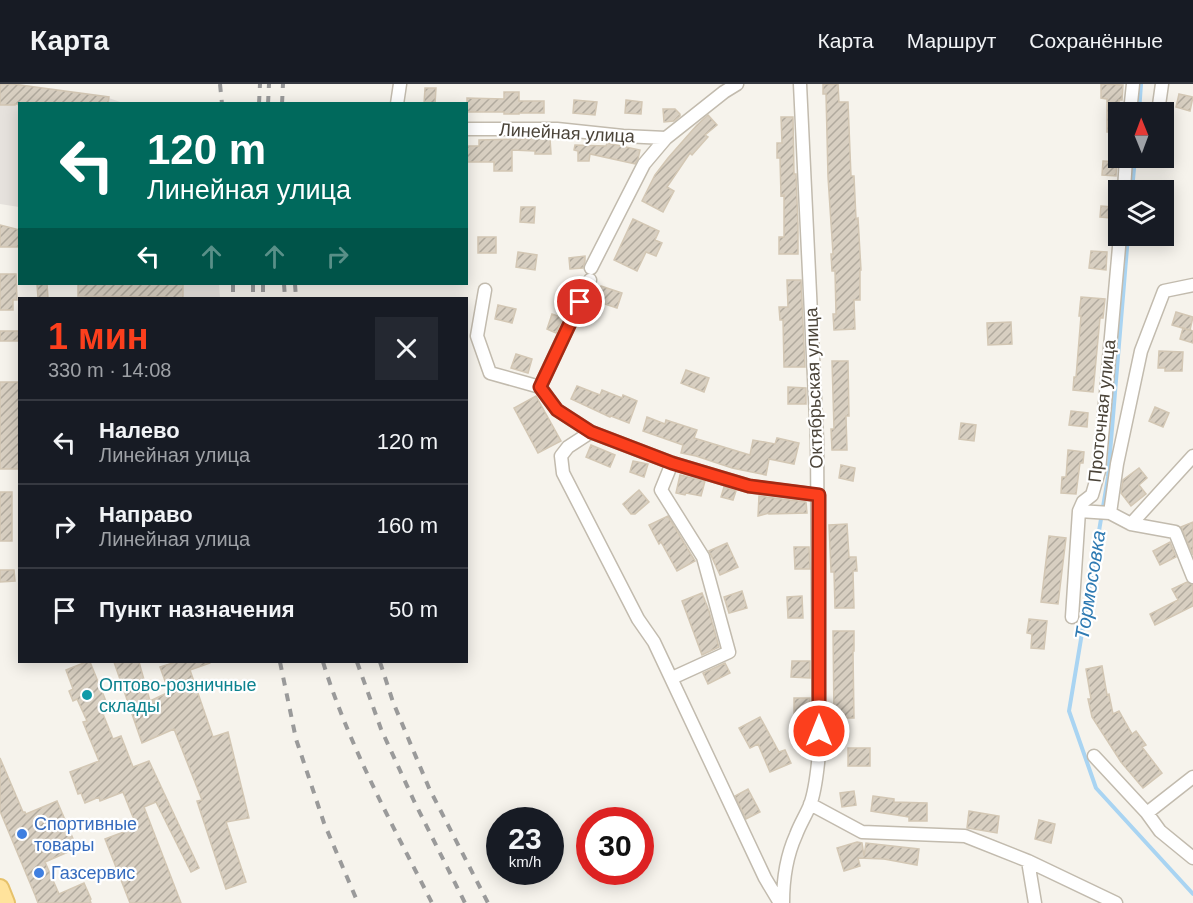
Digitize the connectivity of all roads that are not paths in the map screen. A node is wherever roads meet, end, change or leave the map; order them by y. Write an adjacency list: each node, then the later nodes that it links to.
1 (400, 84): 6 (street)
2 (737, 84): 10 (street, Линейная улица)
3 (800, 84): 18 (street, Октябрьская улица)
4 (1133, 84): 7 (street)
5 (1162, 84): 8 (street)
6 (398, 102)
7 (1131, 102)
8 (1159, 102)
9 (468, 129): 10 (street, Линейная улица)
10 (666, 138): 14 (street, Линейная улица)
11 (1119, 246): 19 (street, Проточная улица)
12 (1193, 285): 20 (street)
13 (485, 290): 14 (street)
14 (540, 387): 15 (street)
15 (591, 432): 17 (street); 24 (street)
16 (1193, 456): 21 (street)
17 (672, 463): 18 (street); 24 (street)
18 (819, 495): 27 (street, Октябрьская улица)
19 (1079, 511): 20 (street); 23 (street, Проточная улица)
20 (1110, 513): 21 (street)
21 (1131, 524): 22 (street)
22 (1193, 578)
23 (1072, 616)
24 (672, 678): 33 (street)
25 (1094, 756): 28 (street)
26 (1193, 777): 28 (street)
27 (810, 804): 30 (street); 33 (street, Октябрьская улица)
28 (1147, 813): 29 (street)
29 (1193, 858)
30 (1028, 861): 34 (street); 35 (street)
31 (0, 888): 32 (main road)
32 (6, 903)
33 (781, 903)
34 (1035, 903)
35 (1116, 903)

